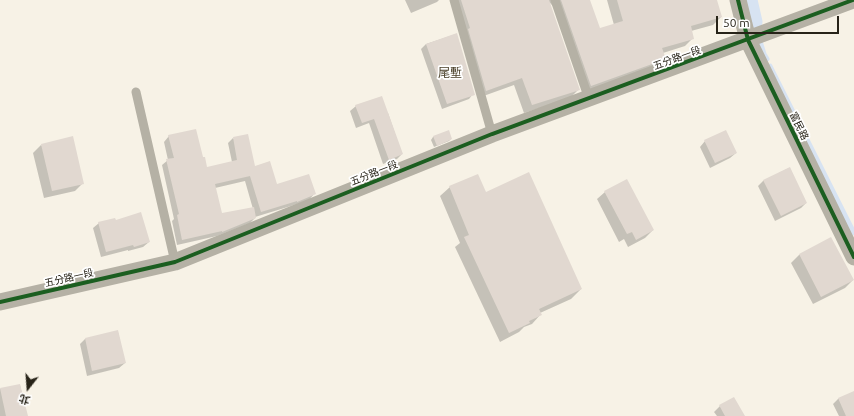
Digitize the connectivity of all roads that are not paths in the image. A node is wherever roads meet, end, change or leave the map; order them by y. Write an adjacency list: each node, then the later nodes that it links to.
1 (454, 0): 8 (lane)
2 (555, 0): 7 (lane)
3 (738, 0): 5 (street, 富民路)
4 (853, 0): 5 (street, 五分路一段)
5 (748, 40): 7 (street, 五分路一段); 9 (street, 富民路)
6 (136, 92): 10 (lane)
7 (589, 99): 8 (street, 五分路一段)
8 (492, 134): 10 (street, 五分路一段)
9 (854, 257)
10 (175, 262): 11 (street, 五分路一段)
11 (0, 302)

